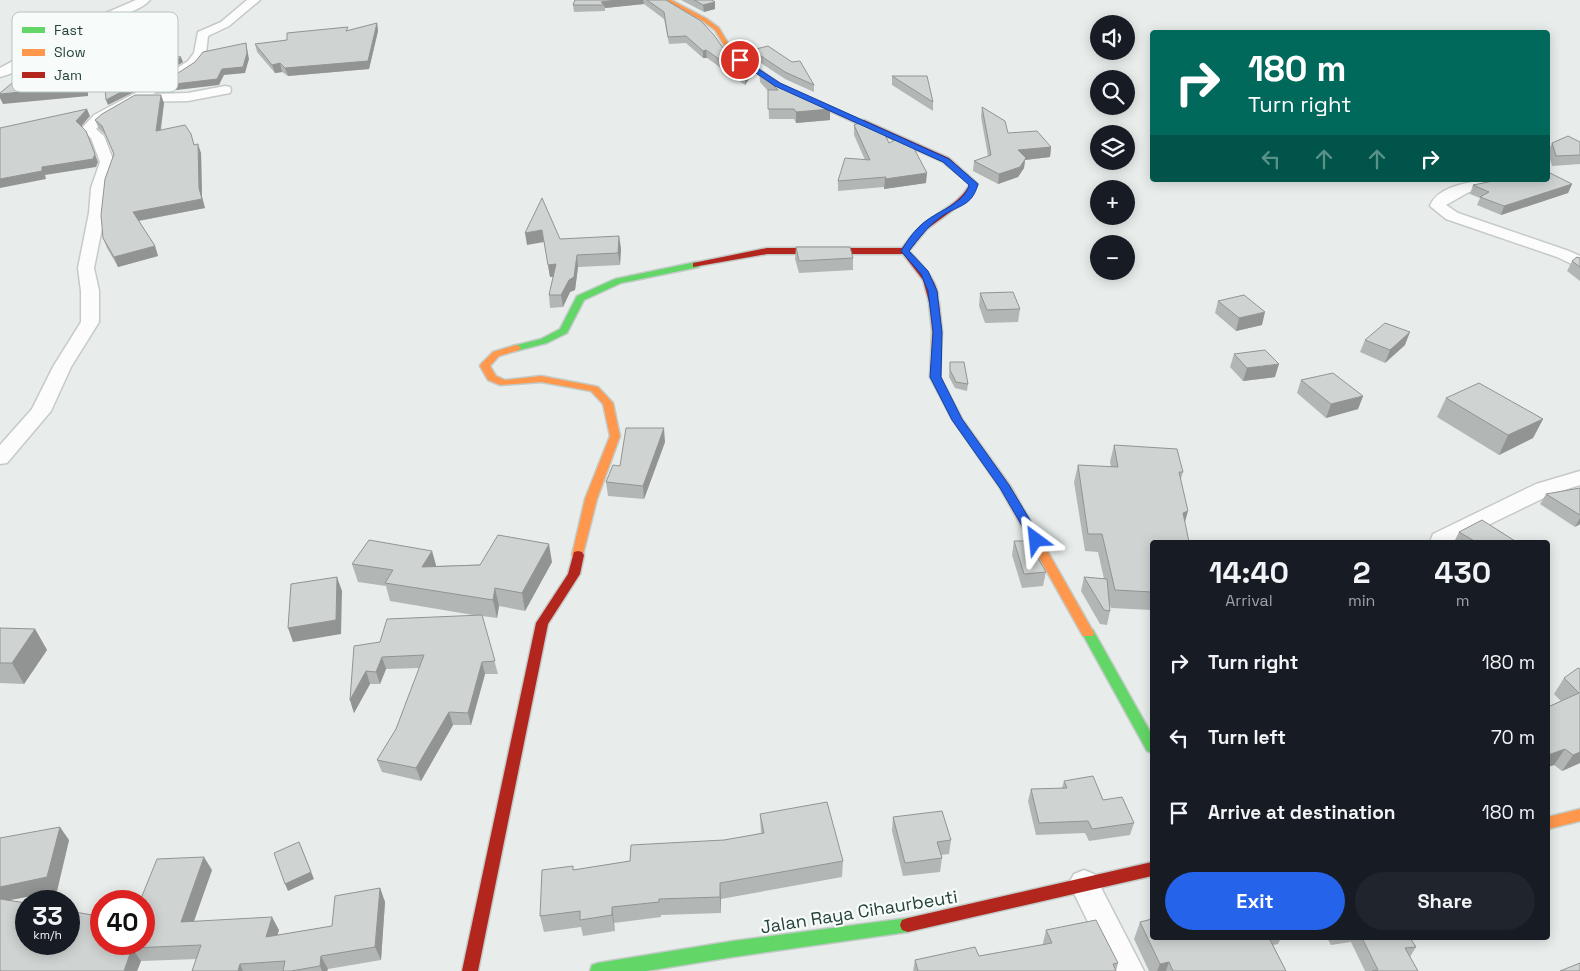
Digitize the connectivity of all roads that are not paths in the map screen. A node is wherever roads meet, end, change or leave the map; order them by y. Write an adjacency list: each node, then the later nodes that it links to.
1 (144, 0): 4 (street)
2 (254, 0): 5 (street)
3 (666, 0): 10 (main road)
4 (123, 12)
5 (178, 74)
6 (225, 90): 8 (street)
7 (144, 92): 8 (street)
8 (132, 98): 12 (street)
9 (1501, 182): 11 (street)
10 (905, 251): 15 (main road); 21 (main road)
11 (1580, 262)
12 (0, 458)
13 (1580, 478): 14 (street)
14 (1441, 540)
15 (1150, 741)
16 (1580, 815): 17 (main road)
17 (1550, 822)
18 (1150, 870): 19 (main road, Jalan Raya Cihaurbeuti)
19 (1084, 884): 20 (main road, Jalan Raya Cihaurbeuti); 23 (street)
20 (732, 960): 22 (main road, Jalan Raya Cihaurbeuti)
21 (470, 971)
22 (598, 971)
23 (1128, 971)

